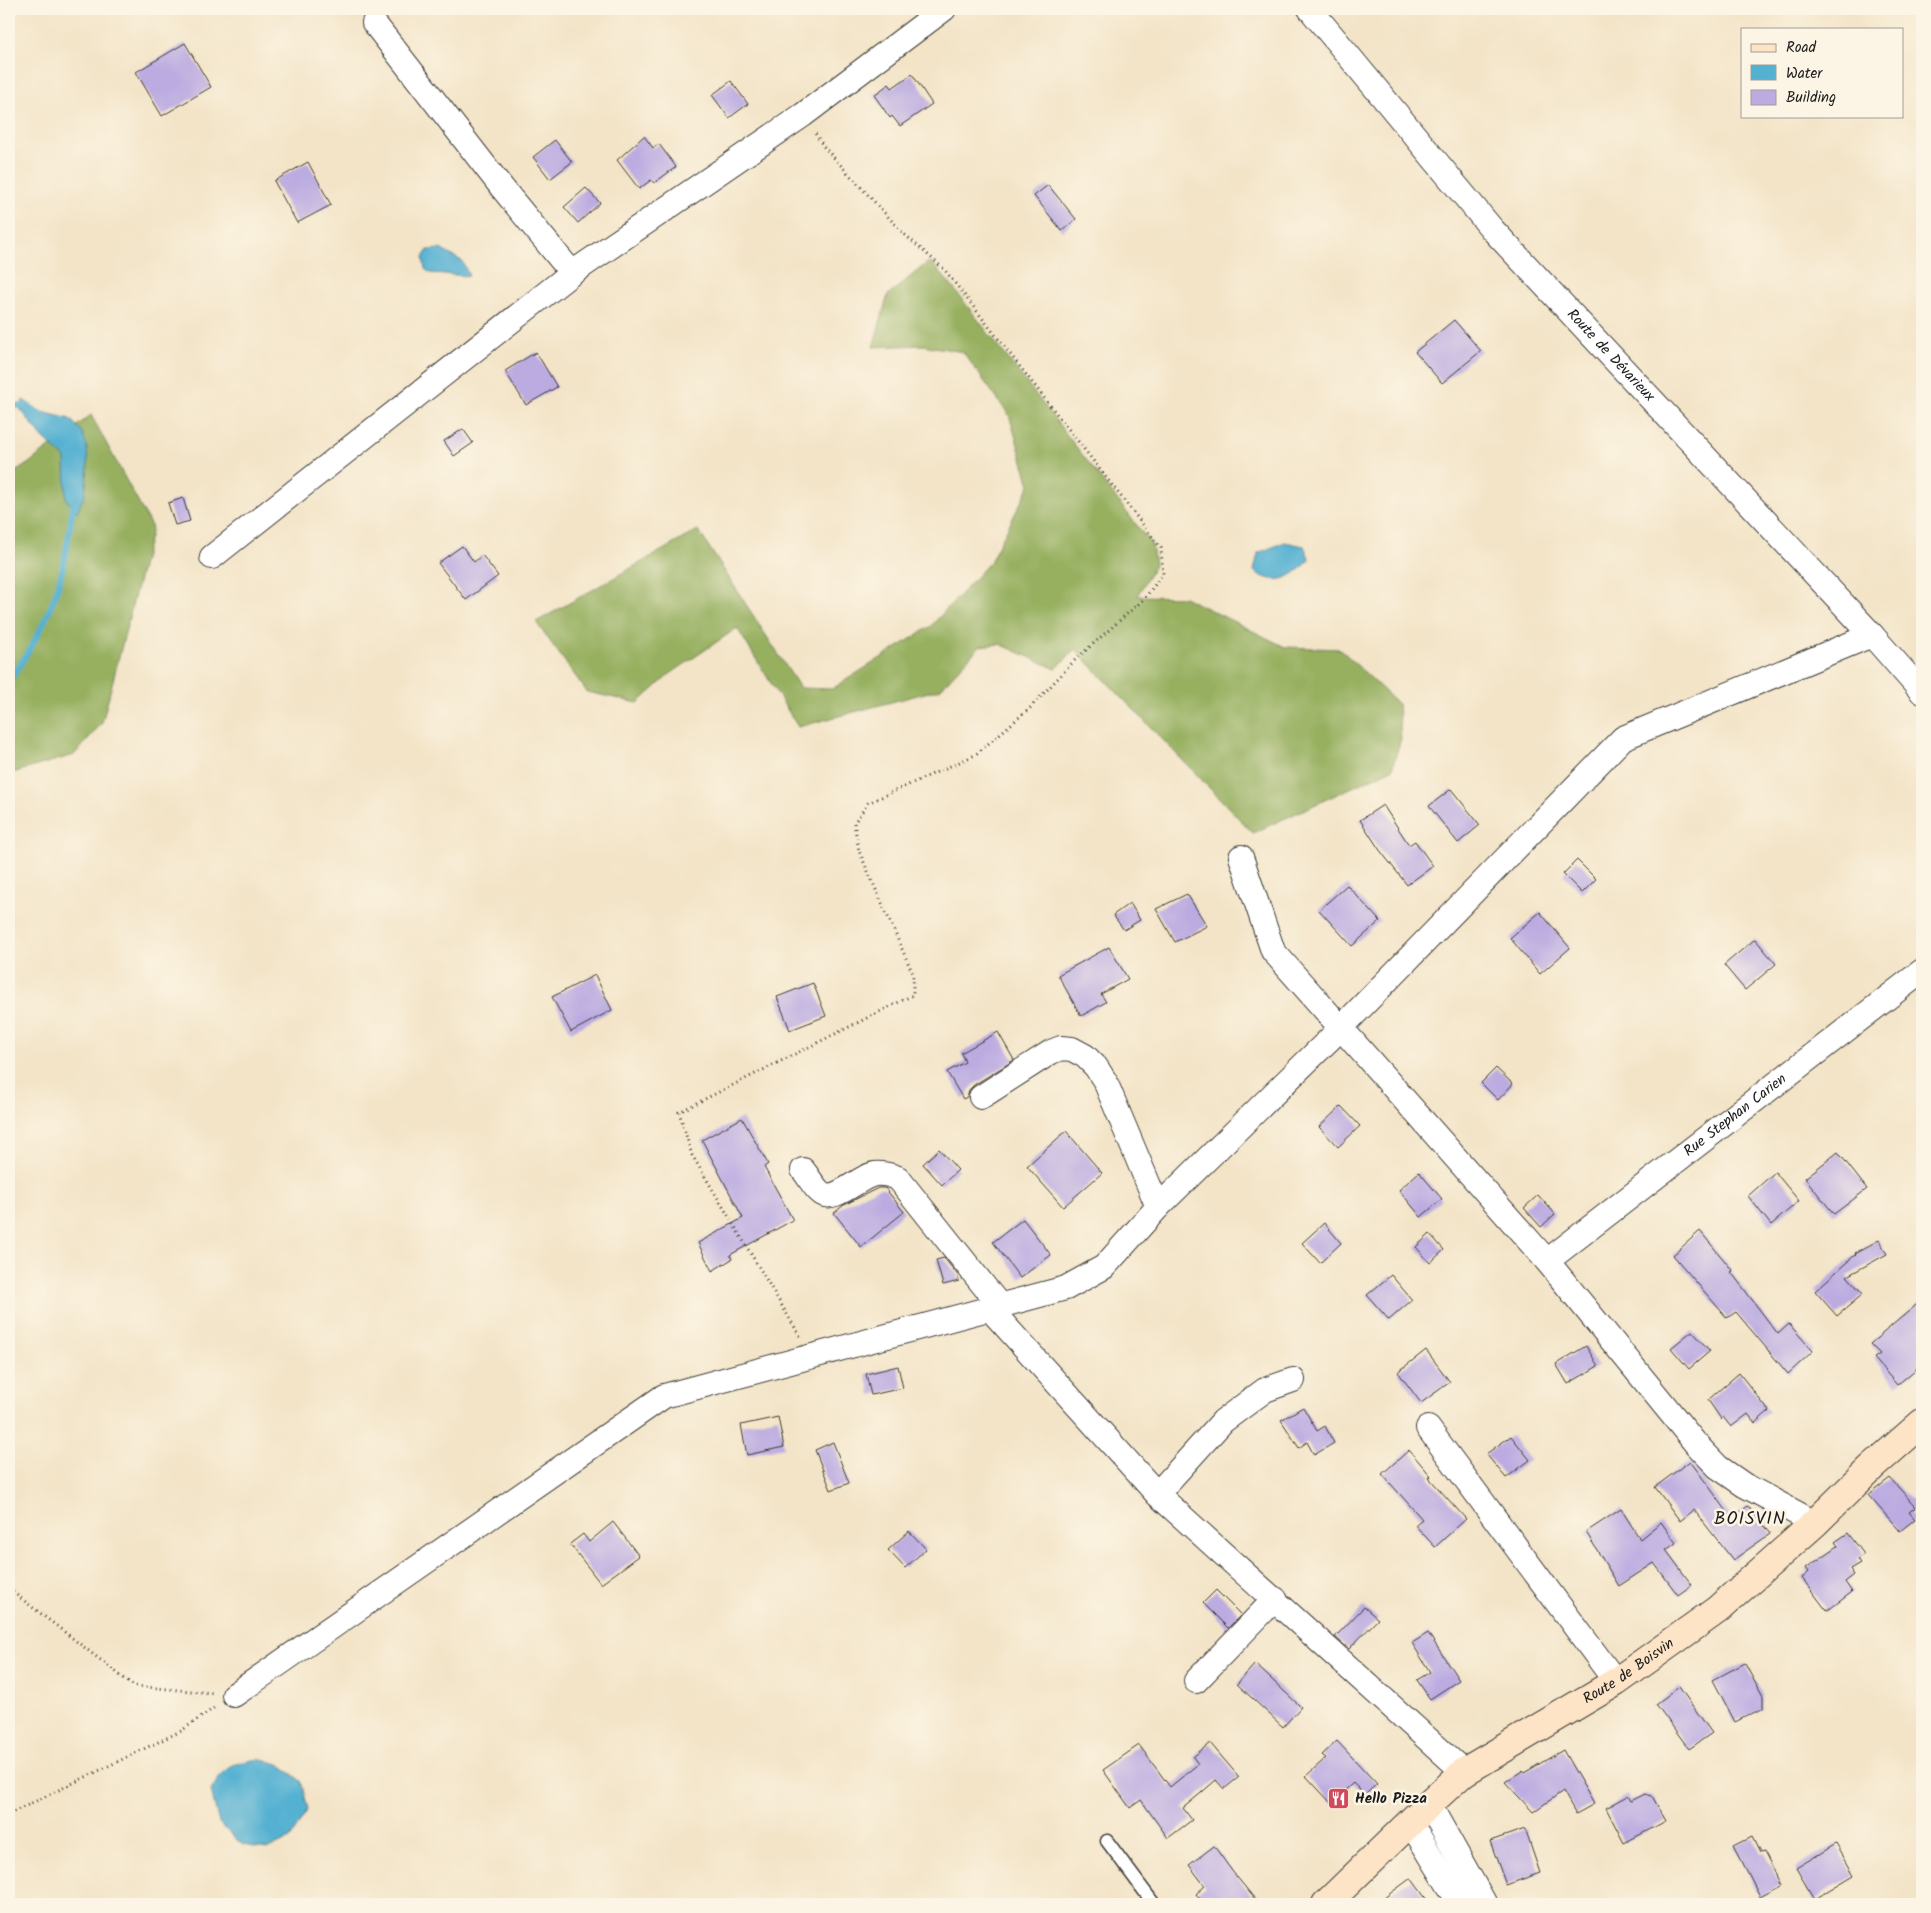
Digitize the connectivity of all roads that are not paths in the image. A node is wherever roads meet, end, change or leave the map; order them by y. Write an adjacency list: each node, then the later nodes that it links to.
1 (944, 9): 4 (street)
2 (1310, 9): 6 (street, Route de Dévarieux)
3 (374, 23): 4 (street)
4 (572, 273): 5 (street)
5 (212, 557)
6 (1872, 636): 7 (street, Route de Dévarieux); 10 (street)
7 (1922, 692)
8 (1241, 857): 10 (street)
9 (1922, 971): 14 (street, Rue Stephan Carien)
10 (1341, 1028): 13 (street); 14 (street)
11 (980, 1097): 13 (street)
12 (803, 1170): 15 (street)
13 (1158, 1207): 15 (street)
14 (1547, 1261): 20 (street)
15 (995, 1307): 19 (street); 24 (street)
16 (1294, 1380): 19 (street)
17 (1922, 1424): 20 (main road, Route de Boisvin)
18 (1428, 1428): 23 (street)
19 (1157, 1494): 21 (street)
20 (1815, 1524): 23 (main road, Route de Boisvin)
21 (1275, 1600): 22 (street); 25 (street)
22 (1196, 1681)
23 (1616, 1682): 25 (main road, Route de Boisvin)
24 (234, 1695)
25 (1464, 1772): 26 (main road, Route de Boisvin)
26 (1420, 1813): 29 (main road, Route de Boisvin); 30 (street); 31 (street)
27 (1107, 1841): 28 (lane)
28 (1154, 1904)
29 (1326, 1904)
30 (1460, 1904)
31 (1485, 1904)

